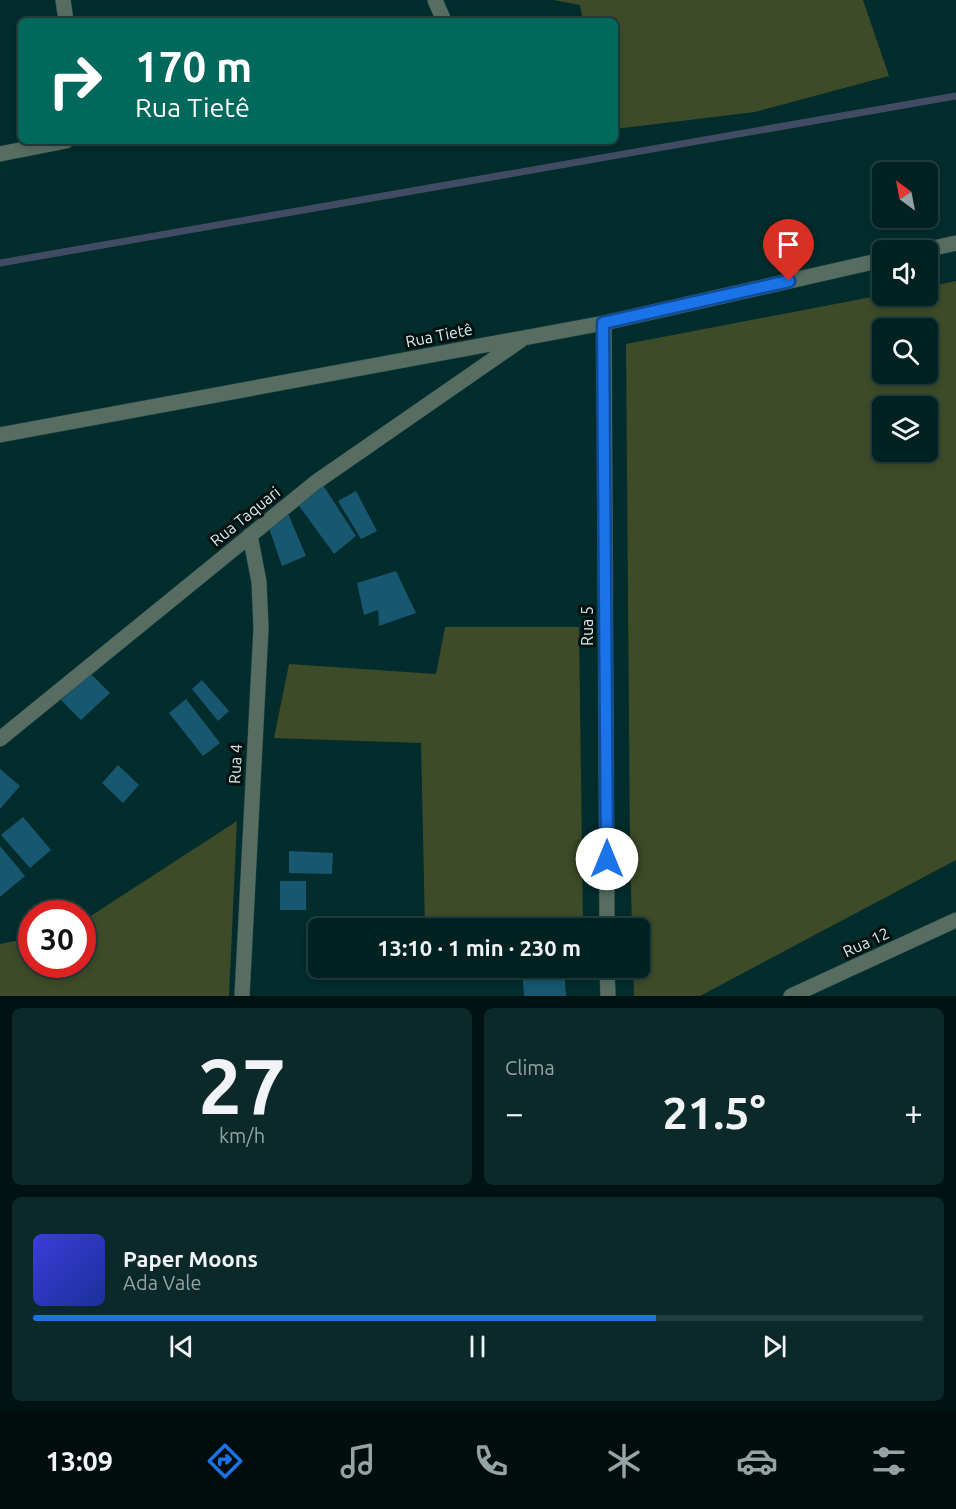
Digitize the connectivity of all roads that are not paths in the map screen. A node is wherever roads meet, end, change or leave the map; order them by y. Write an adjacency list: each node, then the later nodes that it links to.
1 (63, 0): 3 (street)
2 (435, 0): 4 (street)
3 (66, 18)
4 (443, 18)
5 (51, 144): 6 (street)
6 (0, 154)
7 (956, 243): 8 (street)
8 (938, 247)
9 (872, 262): 10 (street, Rua Tietê)
10 (603, 323): 11 (street, Rua Tietê); 15 (street, Rua 5)
11 (525, 337): 12 (street, Rua Tietê); 13 (street, Rua Taquari)
12 (0, 435)
13 (250, 535): 14 (street, Rua Taquari); 18 (street, Rua 4)
14 (0, 739)
15 (607, 918)
16 (956, 920): 20 (street, Rua 12)
17 (608, 978): 19 (street)
18 (242, 996)
19 (608, 996)
20 (791, 996)

